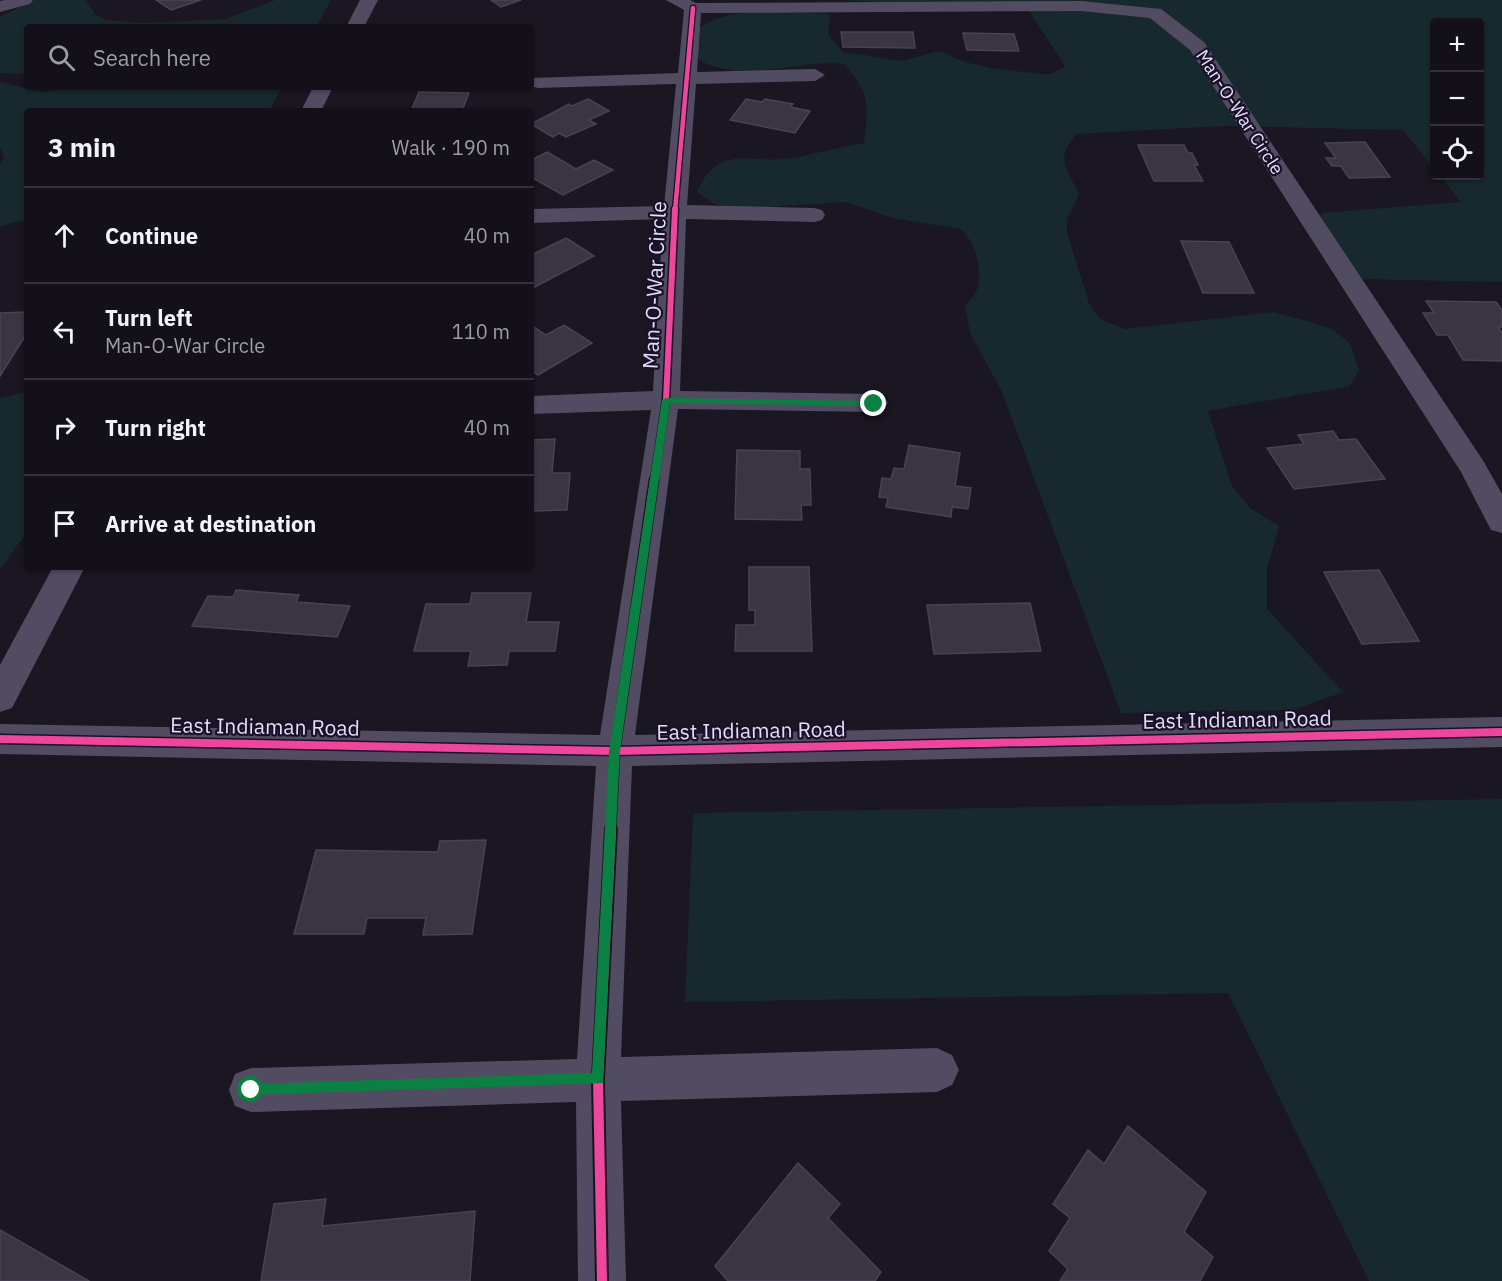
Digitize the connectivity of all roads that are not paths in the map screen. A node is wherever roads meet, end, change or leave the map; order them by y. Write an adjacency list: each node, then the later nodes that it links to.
1 (24, 0): 4 (street)
2 (369, 0): 5 (street)
3 (684, 4): 7 (street, Man-O-War Circle); 17 (street, Man-O-War Circle)
4 (0, 8)
5 (357, 24)
6 (815, 75): 7 (street)
7 (689, 77): 8 (street); 11 (street, Man-O-War Circle)
8 (538, 82)
9 (321, 90): 10 (street)
10 (312, 108)
11 (675, 212): 12 (street); 13 (street); 14 (street, Man-O-War Circle)
12 (814, 215)
13 (534, 216)
14 (666, 400): 15 (street); 16 (street); 22 (street, Man-O-War Circle)
15 (874, 404)
16 (534, 405)
17 (1502, 522)
18 (67, 570): 19 (street)
19 (0, 698)
20 (1502, 732): 22 (street, East Indiaman Road)
21 (0, 739): 22 (street, East Indiaman Road)
22 (615, 751): 24 (street, Man-O-War Circle)
23 (937, 1070): 24 (street)
24 (598, 1079): 25 (street); 26 (street, Man-O-War Circle)
25 (251, 1090)
26 (602, 1281)

